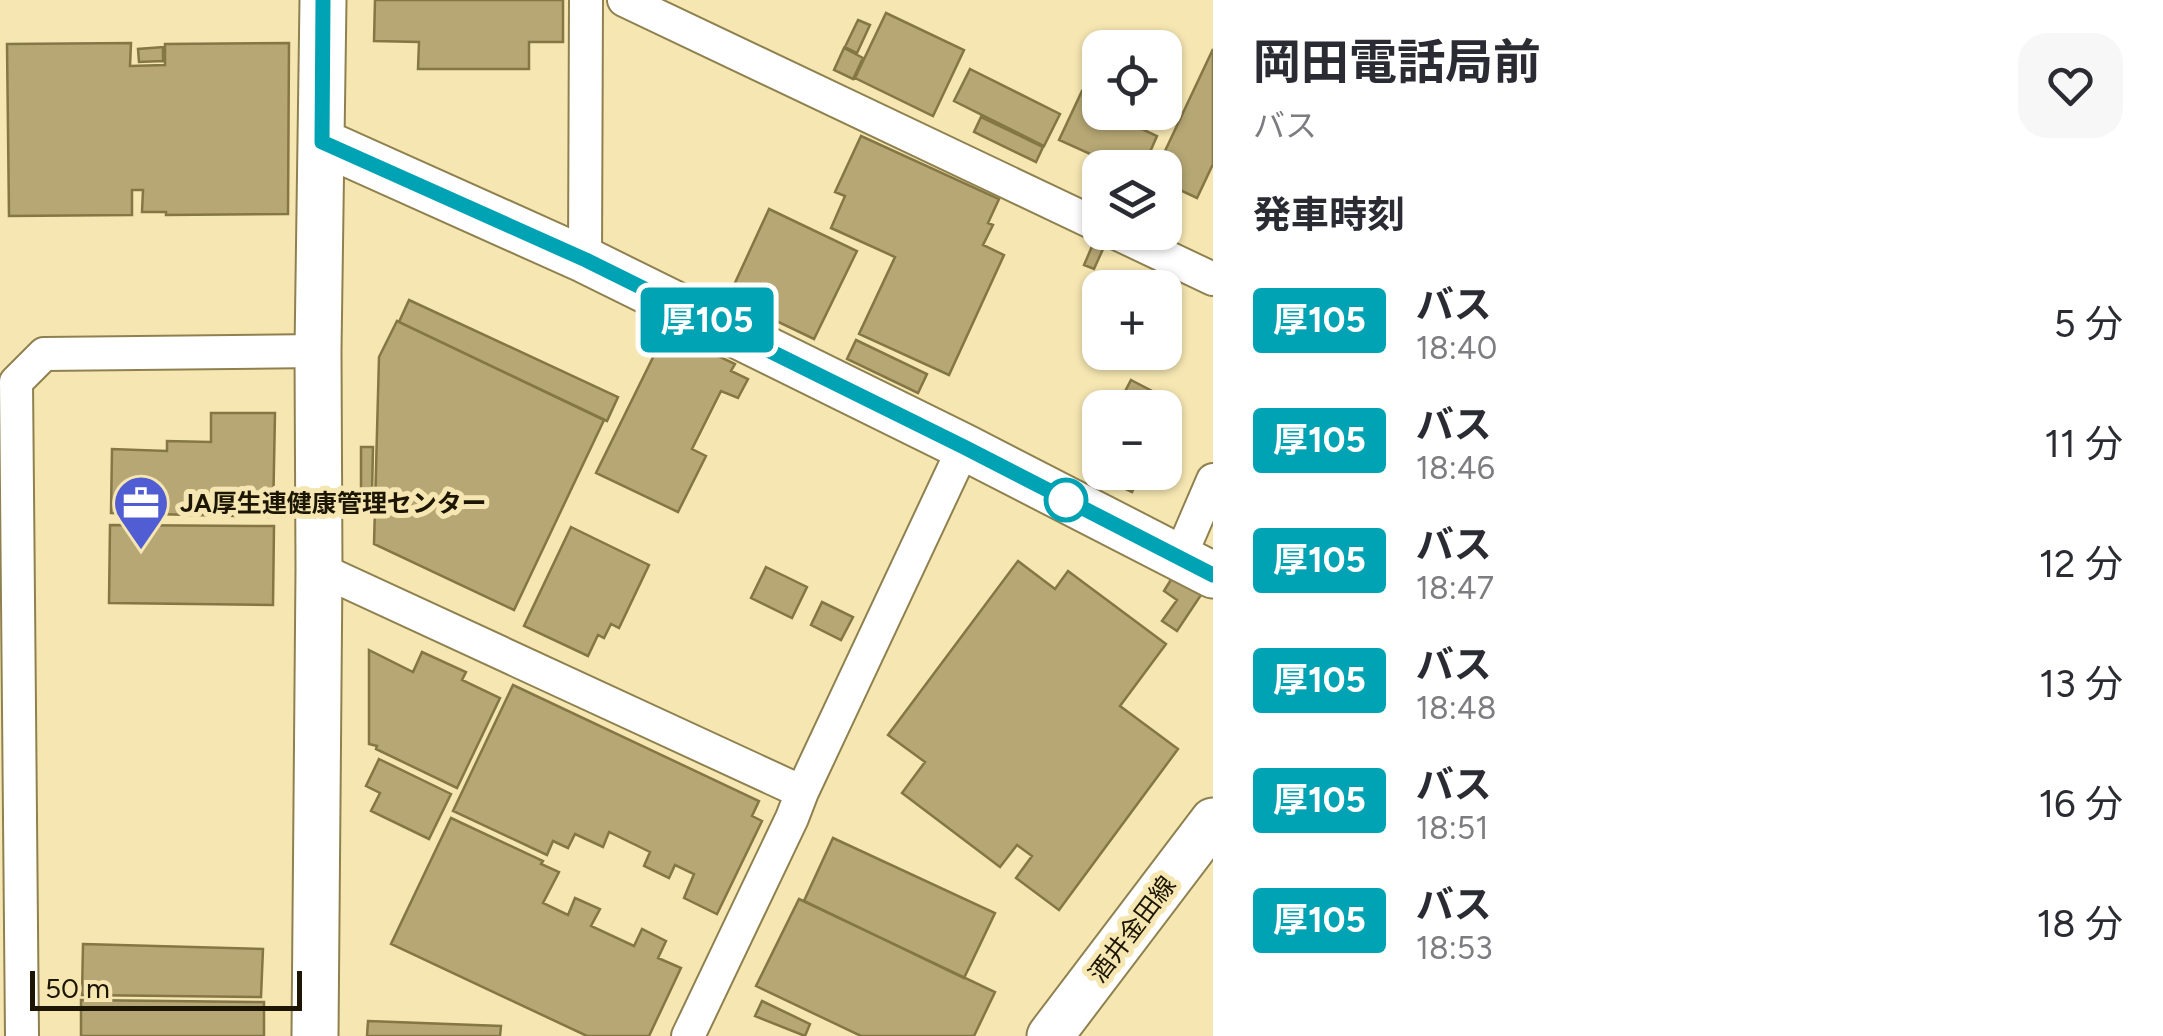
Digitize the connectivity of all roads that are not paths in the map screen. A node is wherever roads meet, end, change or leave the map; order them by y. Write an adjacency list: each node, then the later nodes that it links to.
1 (323, 0): 4 (street)
2 (586, 0): 7 (street)
3 (624, 0): 5 (street)
4 (322, 142): 7 (street); 9 (street)
5 (1082, 217)
6 (1151, 250): 8 (street)
7 (586, 260): 10 (street)
8 (1213, 280)
9 (318, 351): 13 (street); 16 (street)
10 (964, 447): 12 (street); 14 (street)
11 (1213, 480): 12 (street)
12 (1196, 567)
13 (319, 569): 14 (street); 17 (street)
14 (802, 792): 18 (street)
15 (1213, 822): 19 (street, 酒井金田線)
16 (22, 1036)
17 (315, 1036)
18 (688, 1036)
19 (1050, 1036)

